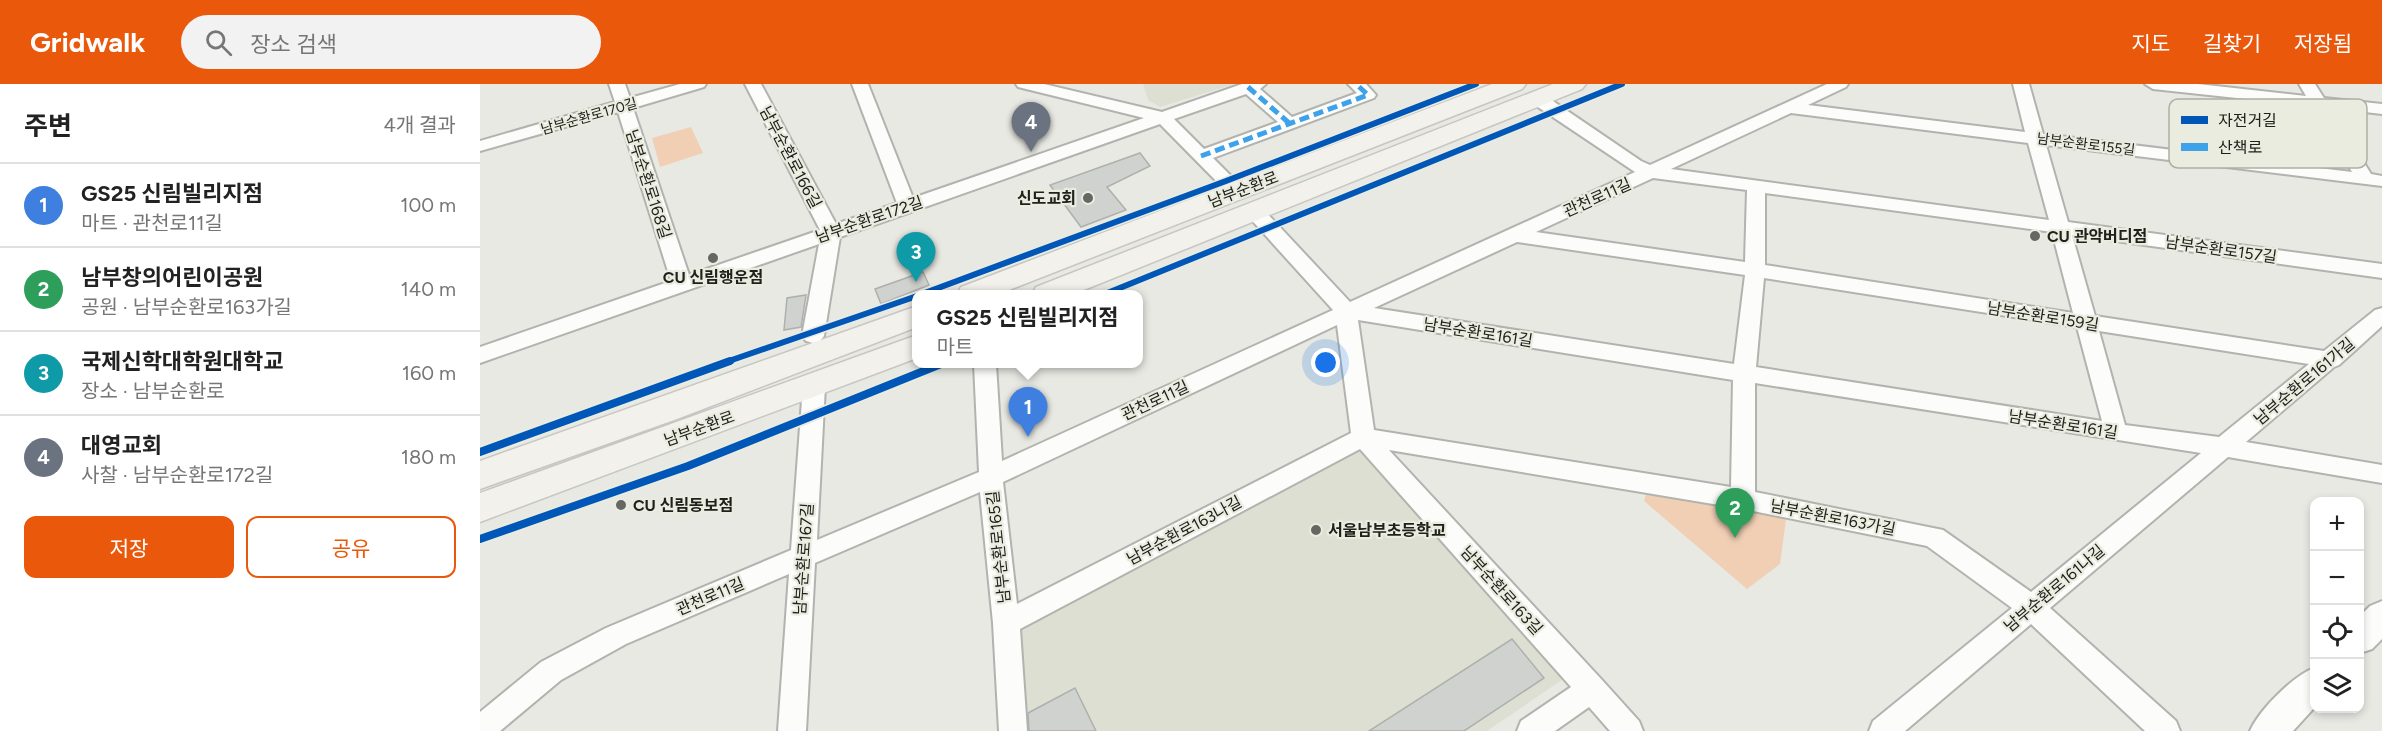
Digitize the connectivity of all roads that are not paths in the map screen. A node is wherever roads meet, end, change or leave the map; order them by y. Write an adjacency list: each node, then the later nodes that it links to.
1 (617, 84): 17 (street, 남부순환로168길)
2 (698, 84): 17 (street, 남부순환로170길)
3 (753, 84): 35 (street, 남부순환로166길)
4 (860, 84): 33 (street)
5 (1024, 84): 21 (street)
6 (1514, 84): 32 (main road, 남부순환로)
7 (1574, 84): 14 (main road, 남부순환로)
8 (1840, 84): 19 (street, 관천로11길)
9 (2021, 84): 23 (street)
10 (2153, 84): 15 (street)
11 (2307, 84): 16 (street)
12 (1253, 86): 21 (street, 남부순환로172길); 22 (street)
13 (1362, 89): 22 (street)
14 (1538, 99): 29 (street, 남부순환로157길); 32 (main road, 남부순환로)
15 (2290, 99)
16 (2316, 99)
17 (624, 106): 24 (street, 남부순환로170길); 39 (street, 남부순환로168길)
18 (2367, 107): 20 (street)
19 (1790, 108): 23 (street, 남부순환로155길); 29 (street, 관천로11길)
20 (2382, 109)
21 (1162, 117): 26 (street); 33 (street, 남부순환로172길)
22 (1289, 123): 26 (street)
23 (2036, 138): 25 (street, 남부순환로155길); 34 (street)
24 (480, 146)
25 (2169, 155)
26 (1201, 156): 32 (street)
27 (2272, 168): 30 (street, 남부순환로155길)
28 (2365, 168): 30 (street)
29 (1652, 172): 31 (street, 남부순환로157길); 36 (street, 관천로11길)
30 (2374, 181)
31 (1756, 188): 34 (street, 남부순환로157길); 37 (street)
32 (1245, 202): 40 (main road, 남부순환로); 41 (main road, 남부순환로); 42 (street)
33 (907, 206): 35 (street, 남부순환로172길)
34 (2060, 227): 38 (street, 남부순환로157길); 45 (street)
35 (831, 232): 39 (street, 남부순환로172길); 46 (street)
36 (1513, 235): 37 (street, 남부순환로159길); 42 (street, 관천로11길)
37 (1755, 270): 45 (street, 남부순환로159길); 51 (street)
38 (2382, 271)
39 (682, 283): 48 (street, 남부순환로172길)
40 (984, 290)
41 (1056, 290)
42 (1346, 311): 51 (street, 남부순환로161길); 54 (street); 58 (street, 관천로11길)
43 (2382, 315): 49 (street, 남부순환로161가길)
44 (912, 318): 57 (main road, 남부순환로)
45 (2087, 323): 49 (street, 남부순환로159길); 53 (street)
46 (813, 336)
47 (912, 348): 52 (main road, 남부순환로)
48 (480, 355)
49 (2331, 360): 55 (street, 남부순환로161가길)
50 (986, 368): 58 (street, 남부순환로165길)
51 (1744, 374): 53 (street, 남부순환로161길); 59 (street)
52 (814, 386): 60 (main road, 남부순환로); 61 (street, 남부순환로167길)
53 (2116, 432): 55 (street, 남부순환로161길)
54 (1363, 437): 59 (street, 남부순환로163가길); 64 (street, 남부순환로163나길); 67 (street, 남부순환로163길)
55 (2225, 447): 56 (street, 남부순환로161길); 62 (street, 남부순환로161나길)
56 (2382, 474)
57 (480, 475)
58 (991, 477): 61 (street, 관천로11길); 64 (street, 남부순환로165길)
59 (1743, 499): 62 (street, 남부순환로163가길)
60 (480, 508)
61 (803, 557): 68 (street, 관천로11길); 69 (street, 남부순환로167길)
62 (2031, 607): 73 (street, 남부순환로161나길); 74 (street, 남부순환로163가길)
63 (2382, 615): 65 (street)
64 (1006, 623): 70 (street, 남부순환로165길)
65 (2364, 634)
66 (2310, 688): 75 (street)
67 (1592, 689): 71 (street); 72 (street, 남부순환로163길)
68 (480, 730)
69 (792, 731)
70 (1013, 731)
71 (1531, 731)
72 (1629, 731)
73 (1883, 731)
74 (2166, 731)
75 (2268, 731)

